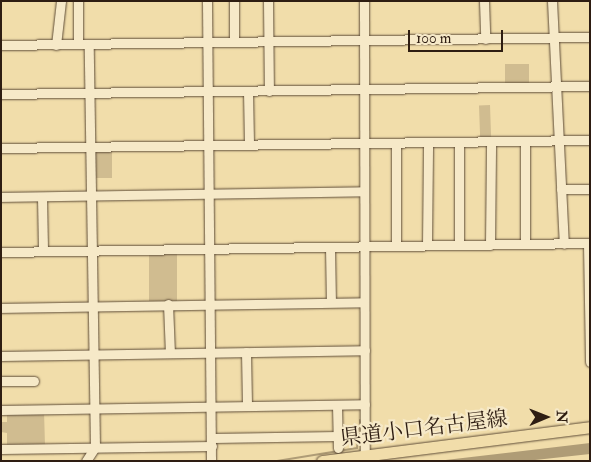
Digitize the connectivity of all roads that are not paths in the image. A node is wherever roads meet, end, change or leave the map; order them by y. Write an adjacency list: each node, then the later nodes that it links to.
1 (61, 1): 18 (street)
2 (78, 1): 16 (street)
3 (207, 1): 13 (street)
4 (234, 1): 14 (street)
5 (268, 1): 15 (street)
6 (364, 1): 12 (street)
7 (484, 1): 11 (street)
8 (552, 1): 10 (street)
9 (590, 37): 10 (street)
10 (554, 38): 11 (street); 20 (street)
11 (485, 39): 12 (street)
12 (364, 40): 15 (street); 22 (street)
13 (208, 42): 14 (street); 17 (street); 25 (street)
14 (234, 42): 15 (street)
15 (268, 42): 24 (street)
16 (78, 44): 17 (street); 18 (street)
17 (89, 44): 26 (street)
18 (56, 45): 19 (street)
19 (1, 46)
20 (556, 86): 21 (street); 22 (street); 28 (street)
21 (590, 86)
22 (363, 89): 24 (street); 34 (street)
23 (248, 91): 24 (street); 25 (street); 36 (street)
24 (269, 91)
25 (209, 92): 26 (street); 37 (street)
26 (90, 93): 27 (street); 38 (street)
27 (1, 94)
28 (559, 140): 29 (street); 31 (street); 40 (street)
29 (590, 140)
30 (491, 141): 31 (street); 33 (street); 51 (street)
31 (525, 141): 47 (street)
32 (428, 142): 33 (street); 35 (street); 53 (street)
33 (459, 142): 50 (street)
34 (363, 143): 35 (street); 36 (street); 42 (street)
35 (396, 143): 52 (street)
36 (249, 145): 37 (street)
37 (209, 146): 38 (street); 43 (street)
38 (91, 147): 39 (street); 44 (street)
39 (1, 148)
40 (561, 189): 41 (street); 48 (street)
41 (590, 189)
42 (363, 191): 43 (street); 55 (street)
43 (210, 194): 44 (street); 56 (street)
44 (91, 196): 46 (street); 57 (street)
45 (1, 197): 46 (street)
46 (42, 197): 58 (street)
47 (525, 244): 48 (street); 51 (street)
48 (564, 244): 49 (street)
49 (589, 244): 60 (street)
50 (459, 245): 51 (street); 53 (street)
51 (490, 245)
52 (396, 246): 53 (street); 55 (street)
53 (427, 246)
54 (330, 247): 55 (street); 56 (street); 61 (street)
55 (364, 247): 62 (street)
56 (211, 249): 57 (street); 64 (street)
57 (92, 250): 58 (street); 65 (street)
58 (43, 251): 59 (street)
59 (1, 252)
60 (589, 299): 67 (street)
61 (331, 302): 62 (street); 64 (street)
62 (364, 302): 68 (street)
63 (168, 304): 64 (street); 65 (street); 71 (street)
64 (212, 304): 69 (street)
65 (93, 306): 66 (street); 72 (street)
66 (1, 308)
67 (590, 347): 74 (street)
68 (365, 350): 70 (street); 77 (street)
69 (212, 352): 70 (street); 71 (street); 79 (street)
70 (246, 352): 80 (street)
71 (170, 353): 72 (street)
72 (94, 355): 73 (street); 81 (street)
73 (1, 356)
74 (590, 362)
75 (1, 381): 76 (street)
76 (34, 381)
77 (365, 404): 78 (street); 89 (street)
78 (337, 405): 80 (street); 84 (street)
79 (212, 406): 80 (street); 81 (street); 85 (street)
80 (247, 406)
81 (94, 408): 82 (street); 86 (street)
82 (1, 410)
83 (590, 427): 89 (main road, 県道小口名古屋線)
84 (338, 436): 85 (street); 87 (street)
85 (212, 442): 86 (street); 91 (street)
86 (95, 447): 88 (street); 90 (street)
87 (338, 448)
88 (1, 450)
89 (365, 458): 92 (main road, 県道小口名古屋線)
90 (86, 461)
91 (211, 461)
92 (322, 461)

